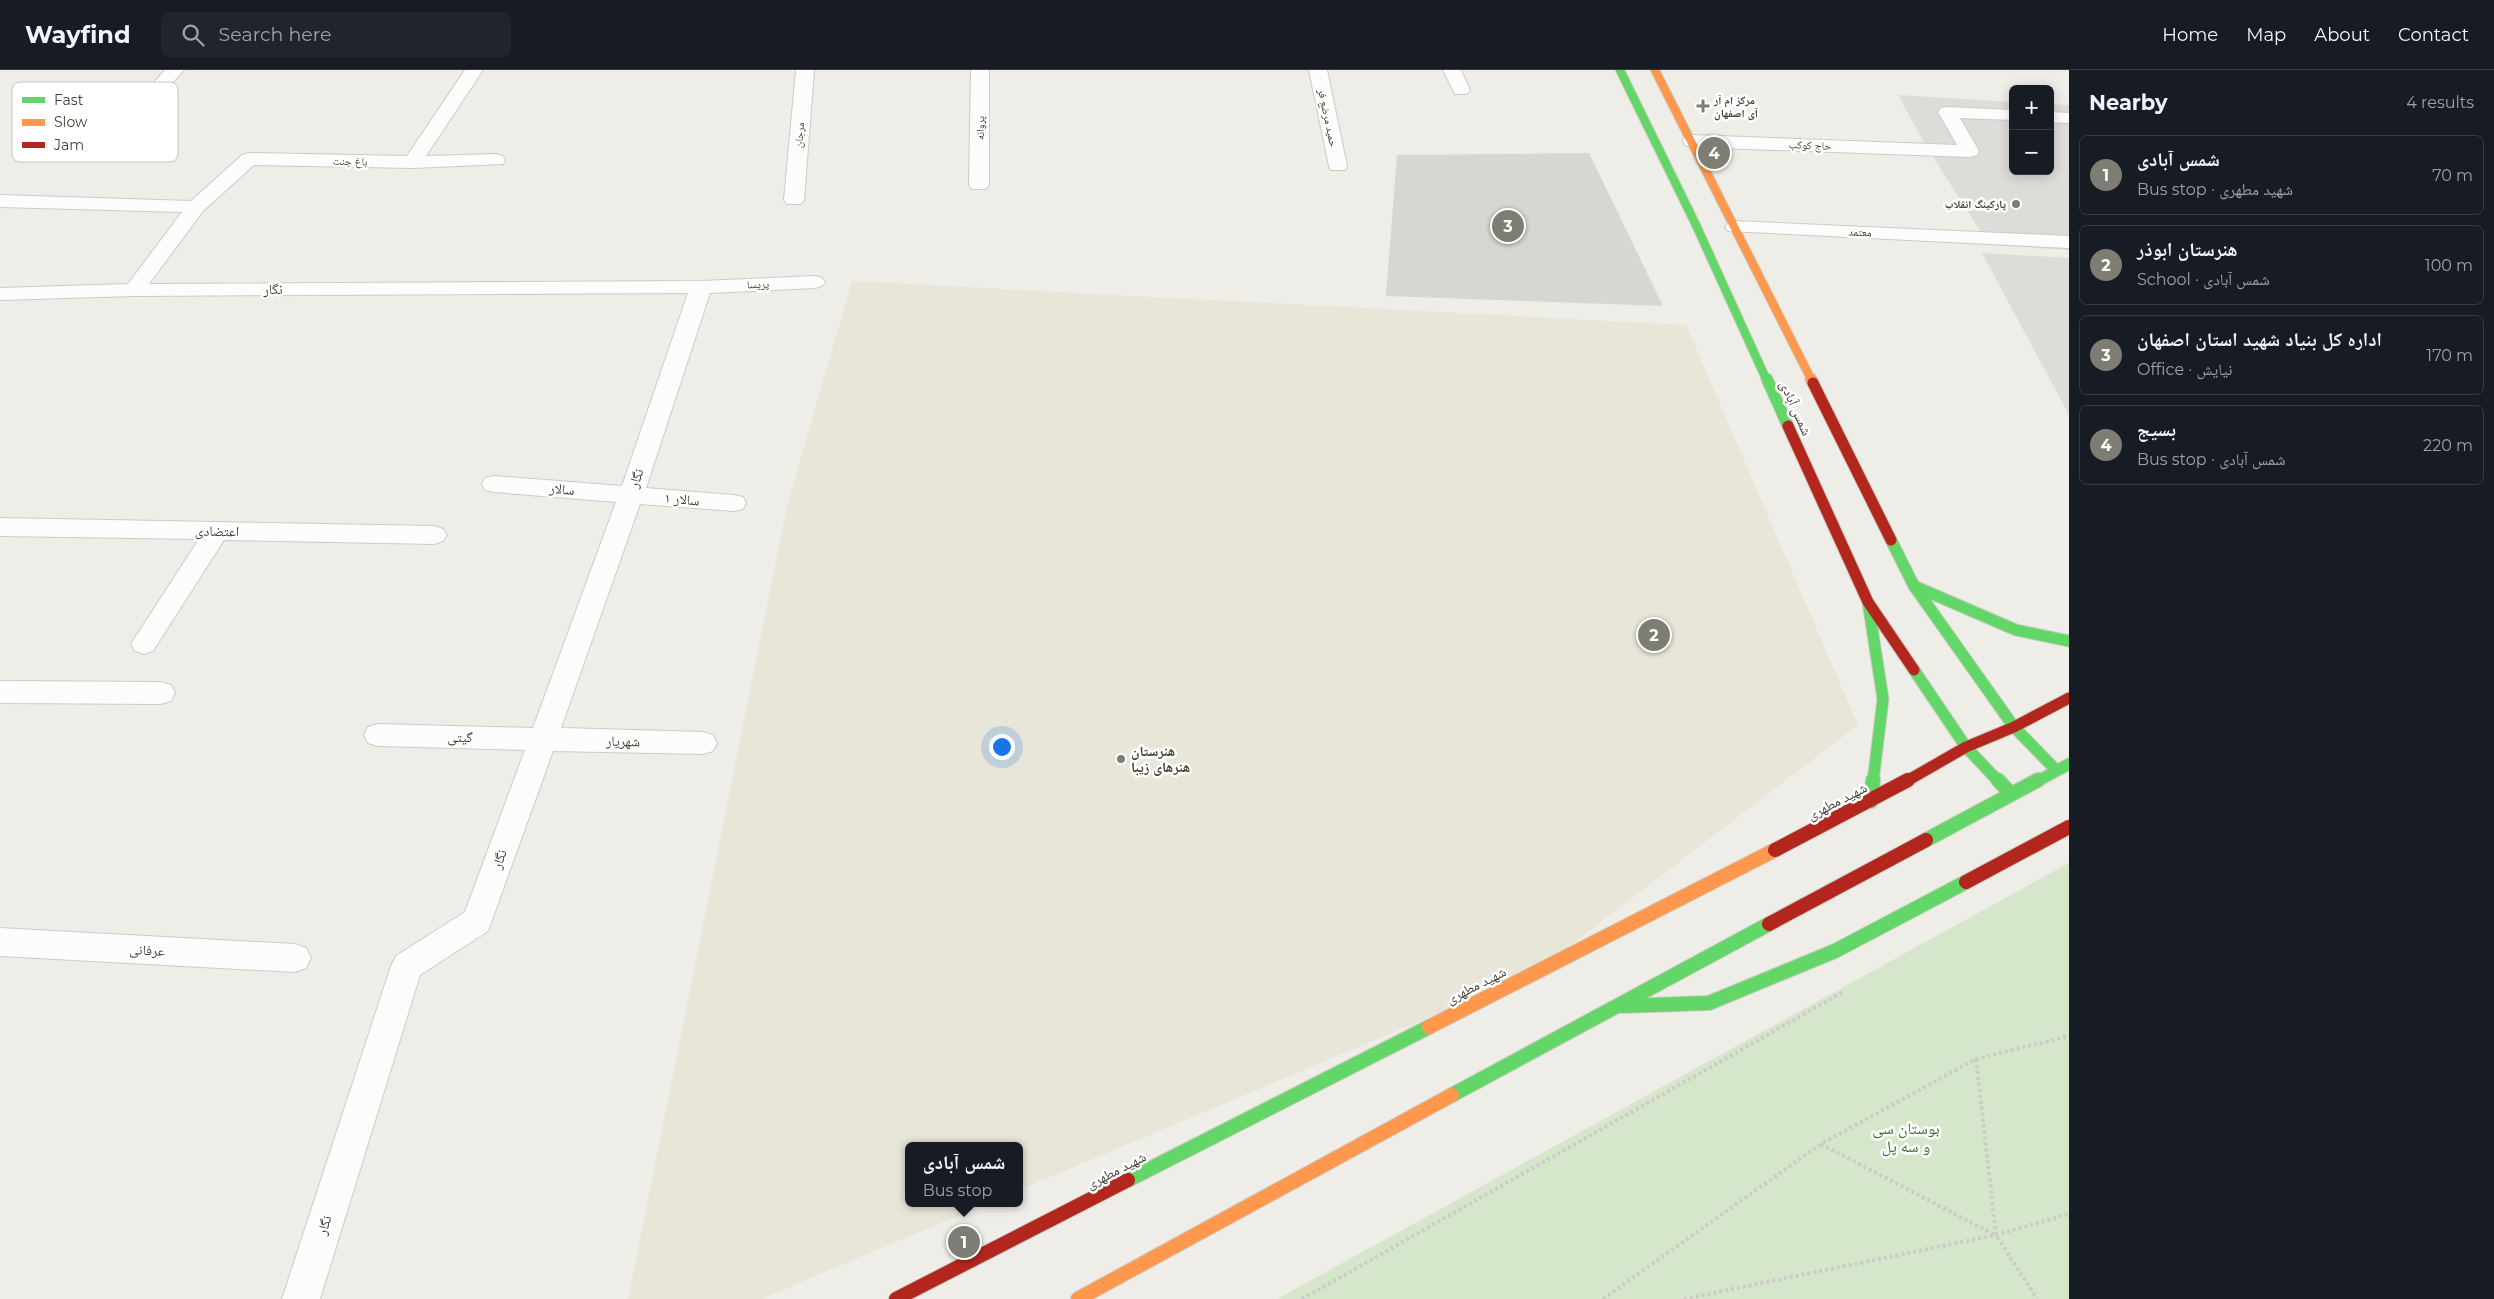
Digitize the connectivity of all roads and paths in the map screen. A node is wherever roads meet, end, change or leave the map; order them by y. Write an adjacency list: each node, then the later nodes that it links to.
1 (174, 70): 9 (street)
2 (474, 70): 17 (street)
3 (805, 70): 20 (street, مرجان)
4 (980, 70): 19 (street, پروانه)
5 (1318, 70): 18 (street, حمید مرضع فر)
6 (1452, 70): 10 (street)
7 (1620, 70): 14 (main road, شمس آبادی)
8 (1654, 70): 15 (main road, شمس آبادی)
9 (163, 82)
10 (1461, 90)
11 (2009, 115): 15 (street, حاج کوکب)
12 (2054, 117): 13 (street)
13 (2069, 118)
14 (1664, 140): 15 (main road); 36 (main road, شمس آبادی)
15 (1692, 140): 23 (main road, شمس آبادی)
16 (496, 160): 17 (street, باغ جنت)
17 (413, 162): 22 (street, باغ جنت)
18 (1338, 166)
19 (979, 185)
20 (794, 200)
21 (0, 201): 22 (street)
22 (196, 207): 27 (street, باغ جنت)
23 (1735, 227): 24 (street, معتمد); 35 (main road, شمس آبادی)
24 (2069, 242)
25 (815, 282): 26 (street, پریسا)
26 (700, 287): 27 (street, نگار); 30 (street, نگار)
27 (134, 290): 28 (street, نگار)
28 (0, 294)
29 (494, 484): 30 (street, سالار)
30 (631, 495): 31 (street, سالار ۱); 44 (street, نگار)
31 (734, 503)
32 (0, 527): 33 (street, اعتضادی)
33 (217, 531): 34 (street, اعتضادی); 38 (street)
34 (434, 535)
35 (1914, 586): 37 (main road); 42 (main road, شمس آبادی)
36 (1868, 602): 46 (main road, شمس آبادی); 50 (main road)
37 (2069, 641)
38 (144, 644)
39 (0, 692): 40 (street)
40 (161, 693)
41 (2069, 698): 42 (main road, شهید مطهری)
42 (2014, 727): 46 (main road, شهید مطهری); 48 (main road, شمس آبادی)
43 (378, 735): 44 (street, گیتی)
44 (542, 739): 45 (street, شهریار); 61 (street, نگار)
45 (703, 742)
46 (1966, 747): 49 (main road, شمس آبادی); 50 (main road, شهید مطهری)
47 (2069, 764): 48 (main road)
48 (2056, 770): 49 (main road)
49 (2011, 794): 55 (main road)
50 (1871, 801): 62 (main road, شهید مطهری)
51 (2069, 827): 55 (main road)
52 (0, 942): 53 (street, عرفانی)
53 (295, 958)
54 (1845, 990): 64 (path)
55 (1615, 1006): 63 (main road)
56 (2069, 1036): 57 (path)
57 (1976, 1059): 58 (path); 60 (path)
58 (1821, 1144): 60 (path); 65 (path)
59 (2069, 1214): 60 (path)
60 (1996, 1235): 66 (path); 67 (path)
61 (300, 1299)
62 (896, 1299)
63 (1078, 1299)
64 (1302, 1299)
65 (1603, 1299)
66 (1684, 1299)
67 (2037, 1299)

